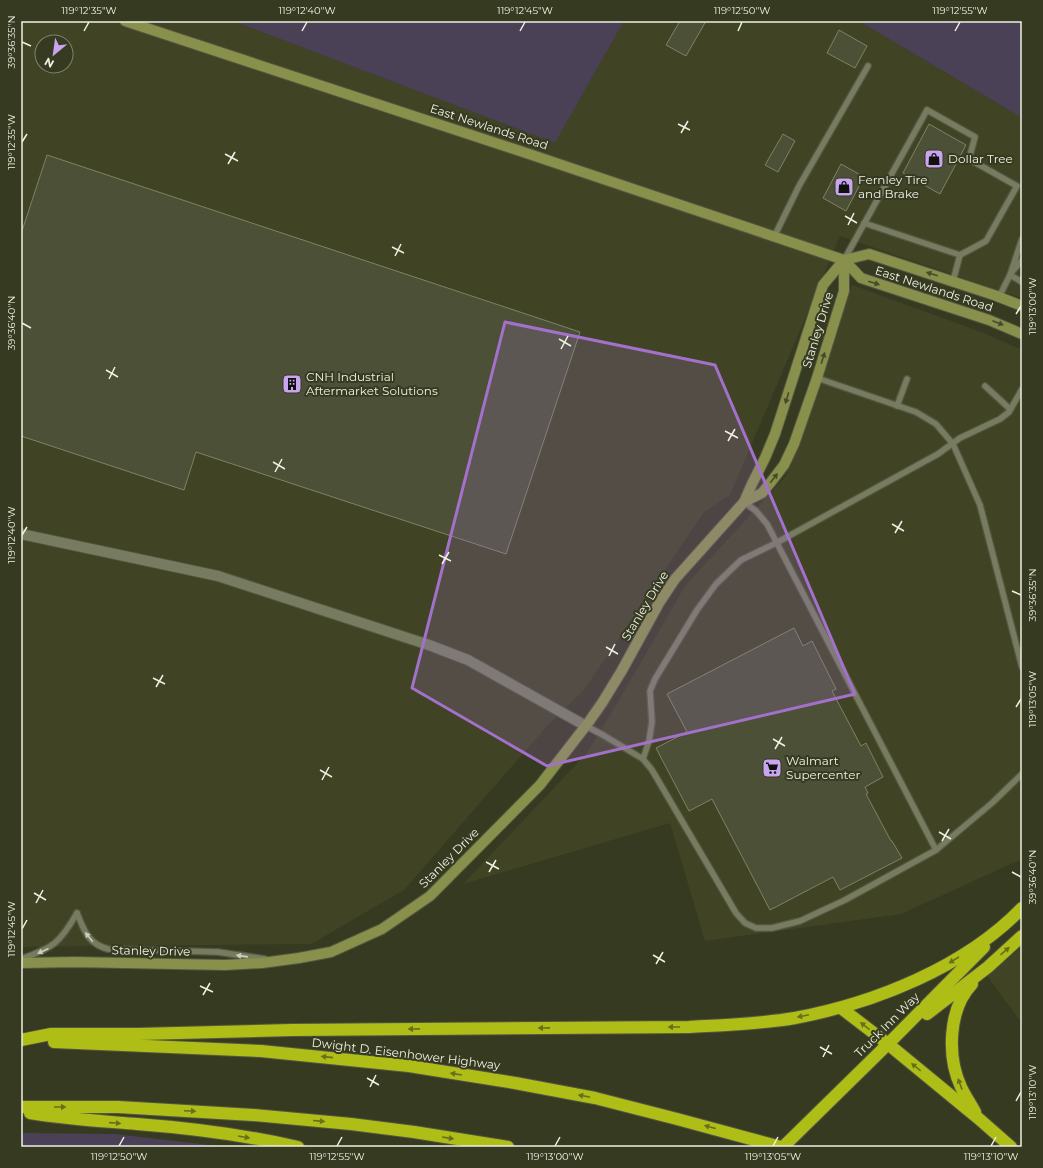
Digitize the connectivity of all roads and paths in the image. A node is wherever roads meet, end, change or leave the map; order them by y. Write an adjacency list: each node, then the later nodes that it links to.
1 (125, 21): 4 (street, East Newlands Road)
2 (868, 66): 4 (lane)
3 (864, 223): 6 (lane); 6 (lane); 7 (lane)
4 (774, 237): 7 (street, East Newlands Road)
5 (1022, 239): 9 (lane)
6 (960, 255): 10 (lane)
7 (844, 260): 10 (street, East Newlands Road, one-way to 7); 14 (street, East Newlands Road, one-way to 14); 15 (street, Stanley Drive, one-way to 7); 22 (street, Stanley Drive, one-way to 22)
8 (1022, 260): 9 (lane)
9 (1010, 275): 11 (lane); 12 (lane)
10 (953, 281): 12 (street, East Newlands Road)
11 (1022, 282)
12 (999, 296): 13 (street, East Newlands Road)
13 (1022, 306)
14 (1022, 334)
15 (817, 378): 19 (lane); 22 (street, Stanley Drive, one-way to 15)
16 (907, 379): 19 (lane)
17 (984, 386): 20 (lane)
18 (1022, 389): 20 (lane)
19 (897, 406): 21 (lane)
20 (1010, 409): 21 (lane)
21 (953, 444): 24 (lane); 25 (lane)
22 (744, 502): 24 (lane); 26 (street, Stanley Drive)
23 (21, 534): 26 (street)
24 (776, 543): 27 (lane); 29 (lane)
25 (1022, 667)
26 (586, 726): 27 (lane); 34 (street, Stanley Drive)
27 (643, 759): 29 (lane)
28 (1022, 774): 29 (lane)
29 (936, 850)
30 (1022, 908): 31 (highway)
31 (1009, 921): 37 (highway, one-way to 37); 39 (highway, Truck Inn Way)
32 (1022, 936): 36 (highway, one-way to 32)
33 (21, 958): 34 (lane, one-way to 33)
34 (281, 961): 35 (street, Stanley Drive)
35 (21, 963)
36 (988, 966): 39 (highway); 42 (highway, one-way to 36)
37 (841, 1008): 38 (highway, one-way to 38); 39 (highway, one-way to 37)
38 (21, 1040): 45 (highway, Dwight D. Eisenhower Highway, one-way to 38)
39 (888, 1044): 42 (highway, one-way to 39); 45 (highway, Truck Inn Way)
40 (21, 1107): 44 (highway, one-way to 44)
41 (21, 1112): 43 (highway, one-way to 43)
42 (978, 1118): 46 (highway)
43 (298, 1147)
44 (508, 1147)
45 (782, 1147)
46 (1011, 1147)

